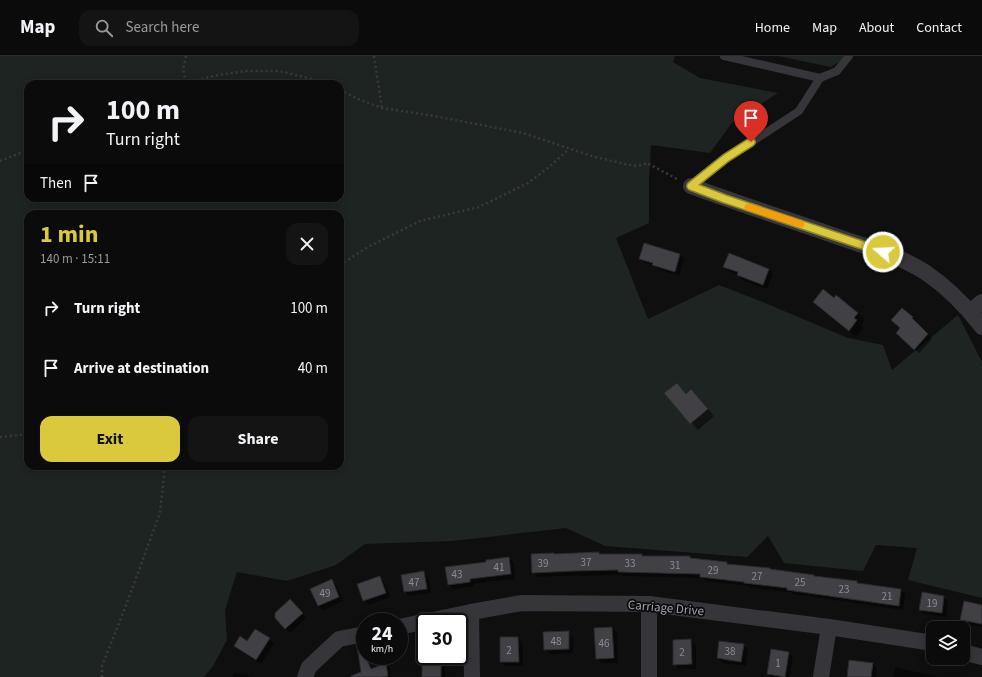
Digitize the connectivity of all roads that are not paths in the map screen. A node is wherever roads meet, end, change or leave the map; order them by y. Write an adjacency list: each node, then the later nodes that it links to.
1 (724, 56): 3 (lane)
2 (849, 56): 3 (lane)
3 (820, 78): 4 (lane)
4 (691, 186): 5 (street)
5 (976, 307): 6 (street)
6 (982, 326)
7 (649, 604): 8 (street, Carriage Drive); 10 (street, Carriage Drive); 17 (street)
8 (471, 612): 9 (street, Carriage Drive); 16 (street)
9 (408, 625)
10 (829, 627): 12 (street, Carriage Drive); 18 (street)
11 (356, 636): 15 (street)
12 (926, 642)
13 (970, 654): 14 (street)
14 (982, 657)
15 (305, 677)
16 (472, 677)
17 (649, 677)
18 (821, 677)

